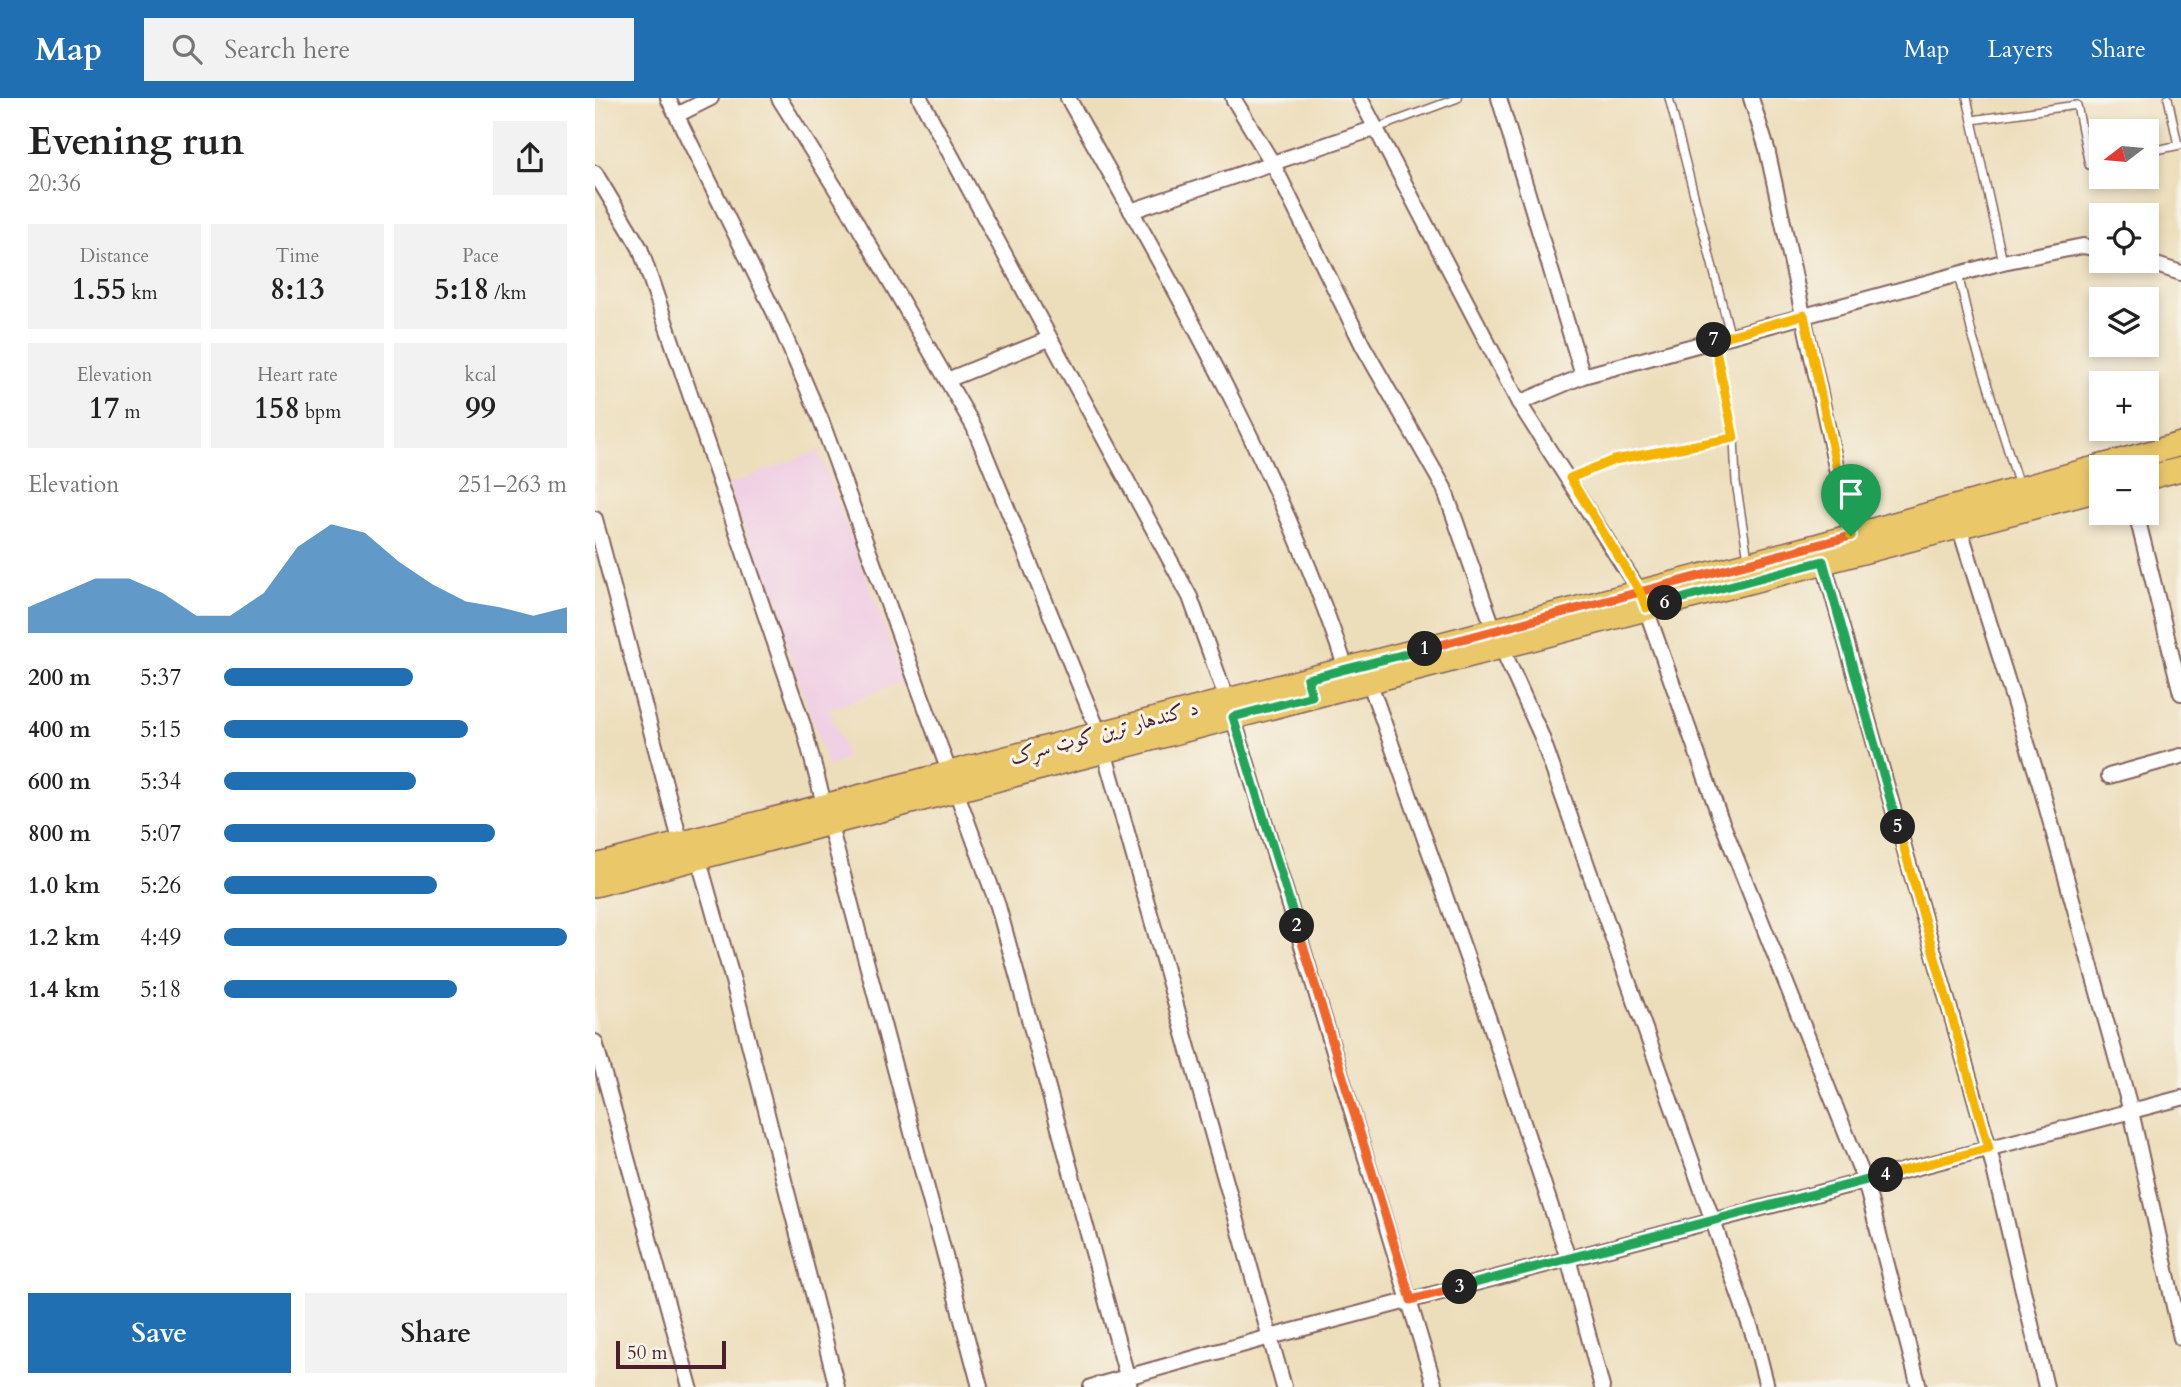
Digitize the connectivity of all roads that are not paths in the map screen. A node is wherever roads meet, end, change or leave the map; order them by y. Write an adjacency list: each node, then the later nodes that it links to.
1 (668, 98): 14 (street)
2 (711, 98): 14 (street)
3 (779, 98): 33 (street)
4 (920, 98): 30 (street)
5 (1068, 98): 22 (street)
6 (1233, 98): 19 (street)
7 (1360, 98): 16 (street)
8 (1458, 98): 16 (lane)
9 (1499, 98): 32 (street)
10 (1669, 98): 29 (lane)
11 (1751, 98): 28 (street)
12 (1968, 98): 15 (lane)
13 (2168, 98): 17 (lane)
14 (677, 116): 58 (street)
15 (1972, 120): 20 (lane); 24 (lane)
16 (1375, 128): 19 (street); 34 (street)
17 (2180, 145): 18 (lane)
18 (2159, 149)
19 (1273, 164): 22 (street); 49 (street)
20 (2089, 165)
21 (595, 173): 59 (street)
22 (1131, 211): 50 (street)
23 (2089, 247): 24 (street)
24 (2003, 262): 27 (street)
25 (2159, 266): 26 (street)
26 (2181, 273)
27 (1958, 274): 28 (street); 40 (lane)
28 (1804, 315): 29 (street); 45 (street)
29 (1730, 334): 31 (street)
30 (1049, 339): 33 (street); 54 (street)
31 (1713, 339): 32 (street); 35 (lane)
32 (1583, 376): 34 (street)
33 (947, 380): 55 (street)
34 (1519, 403): 39 (street)
35 (1734, 438): 39 (lane); 47 (lane)
36 (2181, 444): 40 (main road, د کندهار ترين کوټ سړک)
37 (2181, 469): 38 (main road)
38 (2159, 475)
39 (1570, 478): 48 (street)
40 (2020, 490): 45 (main road, د کندهار ترين کوټ سړک)
41 (2089, 492): 44 (main road, د کندهار ترين کوټ سړک)
42 (595, 520): 60 (street)
43 (2139, 525): 53 (street)
44 (1959, 526): 46 (main road, د کندهار ترين کوټ سړک); 65 (street)
45 (1851, 536): 47 (main road, د کندهار ترين کوټ سړک)
46 (1823, 561): 48 (main road, د کندهار ترين کوټ سړک); 66 (street)
47 (1749, 563): 48 (main road, د کندهار ترين کوټ سړک)
48 (1643, 600): 49 (main road, د کندهار ترين کوټ سړک); 67 (street)
49 (1498, 638): 50 (main road, د کندهار ترين کوټ سړک); 51 (main road, د کندهار ترين کوټ سړک); 68 (street)
50 (1346, 669): 52 (main road, د کندهار ترين کوټ سړک)
51 (1369, 681): 52 (main road, د کندهار ترين کوټ سړک); 69 (street)
52 (1310, 687): 54 (main road, د کندهار ترين کوټ سړک)
53 (2181, 693)
54 (1230, 708): 55 (main road, د کندهار ترين کوټ سړک); 70 (street)
55 (1101, 742): 58 (main road, د کندهار ترين کوټ سړک); 71 (street)
56 (2181, 756): 57 (street)
57 (2109, 776)
58 (951, 782): 59 (main road, د کندهار ترين کوټ سړک); 73 (street)
59 (829, 814): 60 (main road, د کندهار ترين کوټ سړک); 76 (street)
60 (689, 851): 61 (main road, د کندهار ترين کوټ سړک); 62 (main road, د کندهار ترين کوټ سړک); 75 (street)
61 (595, 866)
62 (595, 885)
63 (595, 1042): 74 (street)
64 (2181, 1098): 65 (street)
65 (2131, 1111): 66 (street); 72 (street)
66 (1989, 1148): 67 (street); 83 (street)
67 (1865, 1181): 68 (street); 82 (street)
68 (1713, 1220): 69 (street); 81 (street)
69 (1568, 1258): 70 (street); 80 (street)
70 (1411, 1300): 71 (street); 79 (street)
71 (1270, 1337): 73 (street); 78 (street)
72 (2181, 1338)
73 (1129, 1382): 77 (street)
74 (690, 1387)
75 (837, 1387)
76 (980, 1387)
77 (1091, 1387)
78 (1284, 1387)
79 (1435, 1387)
80 (1602, 1387)
81 (1767, 1387)
82 (1919, 1387)
83 (2046, 1387)

